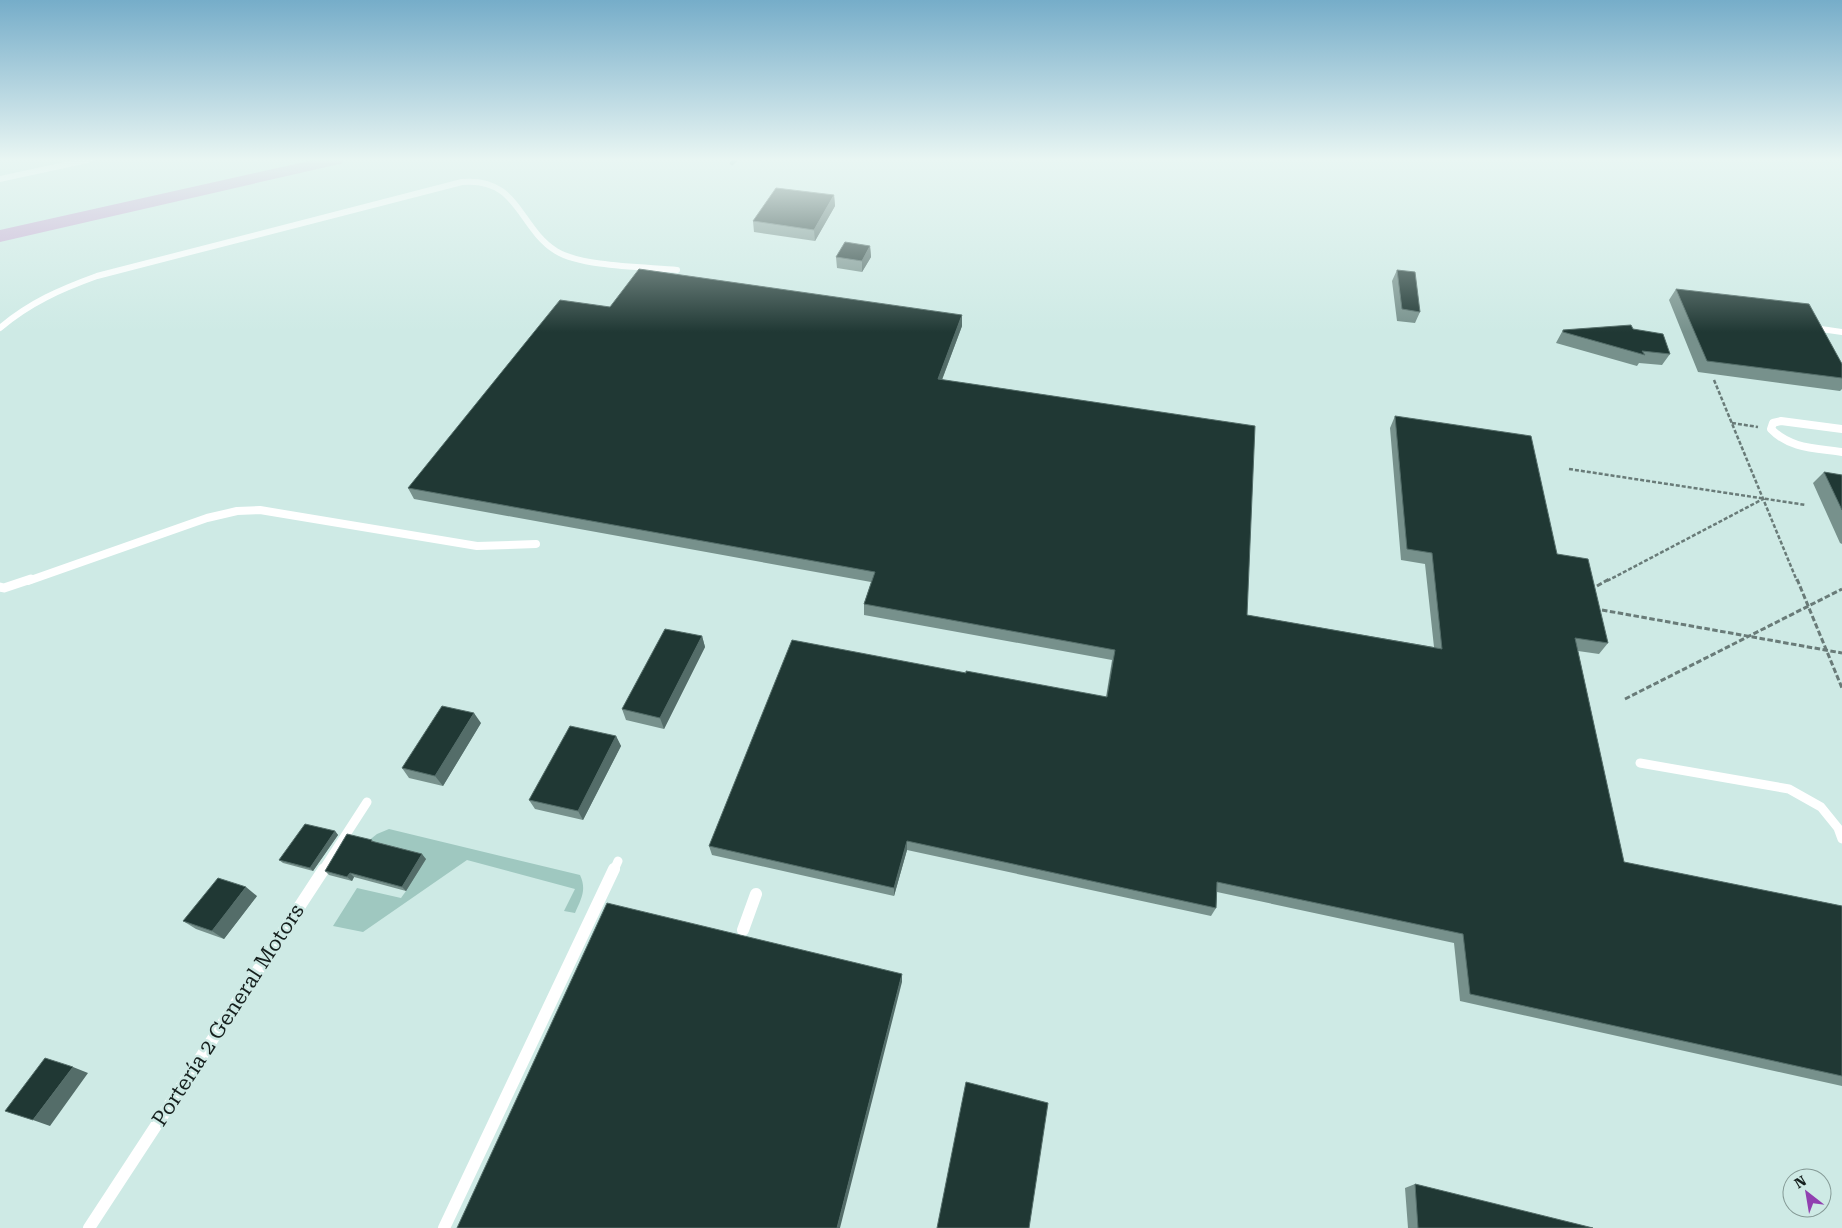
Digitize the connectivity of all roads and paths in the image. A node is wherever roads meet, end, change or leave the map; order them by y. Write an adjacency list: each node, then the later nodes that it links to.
1 (101, 217): 4 (main road)
2 (322, 217): 6 (lane)
3 (525, 217): 5 (lane)
4 (2, 242)
5 (677, 270)
6 (0, 328)
7 (1814, 328): 8 (lane)
8 (1842, 332)
9 (1714, 380): 10 (path)
10 (1732, 423): 11 (path); 15 (path)
11 (1771, 429): 12 (lane); 13 (lane)
12 (1842, 429)
13 (1842, 452)
14 (1569, 469): 15 (path)
15 (1764, 499): 16 (path); 18 (path); 21 (path)
16 (1806, 505)
17 (536, 544): 19 (lane)
18 (1598, 586)
19 (0, 587)
20 (1842, 589): 21 (path)
21 (1808, 606): 23 (path); 24 (path)
22 (1602, 610): 23 (path)
23 (1748, 636): 24 (path); 27 (path)
24 (1826, 650): 25 (path); 26 (path)
25 (1842, 653)
26 (1842, 688)
27 (1625, 699)
28 (1640, 763): 30 (lane)
29 (367, 802): 34 (lane, Portería 2 General Motors)
30 (1842, 839)
31 (618, 861): 35 (lane)
32 (756, 894): 33 (lane)
33 (743, 930)
34 (89, 1228)
35 (444, 1228)

